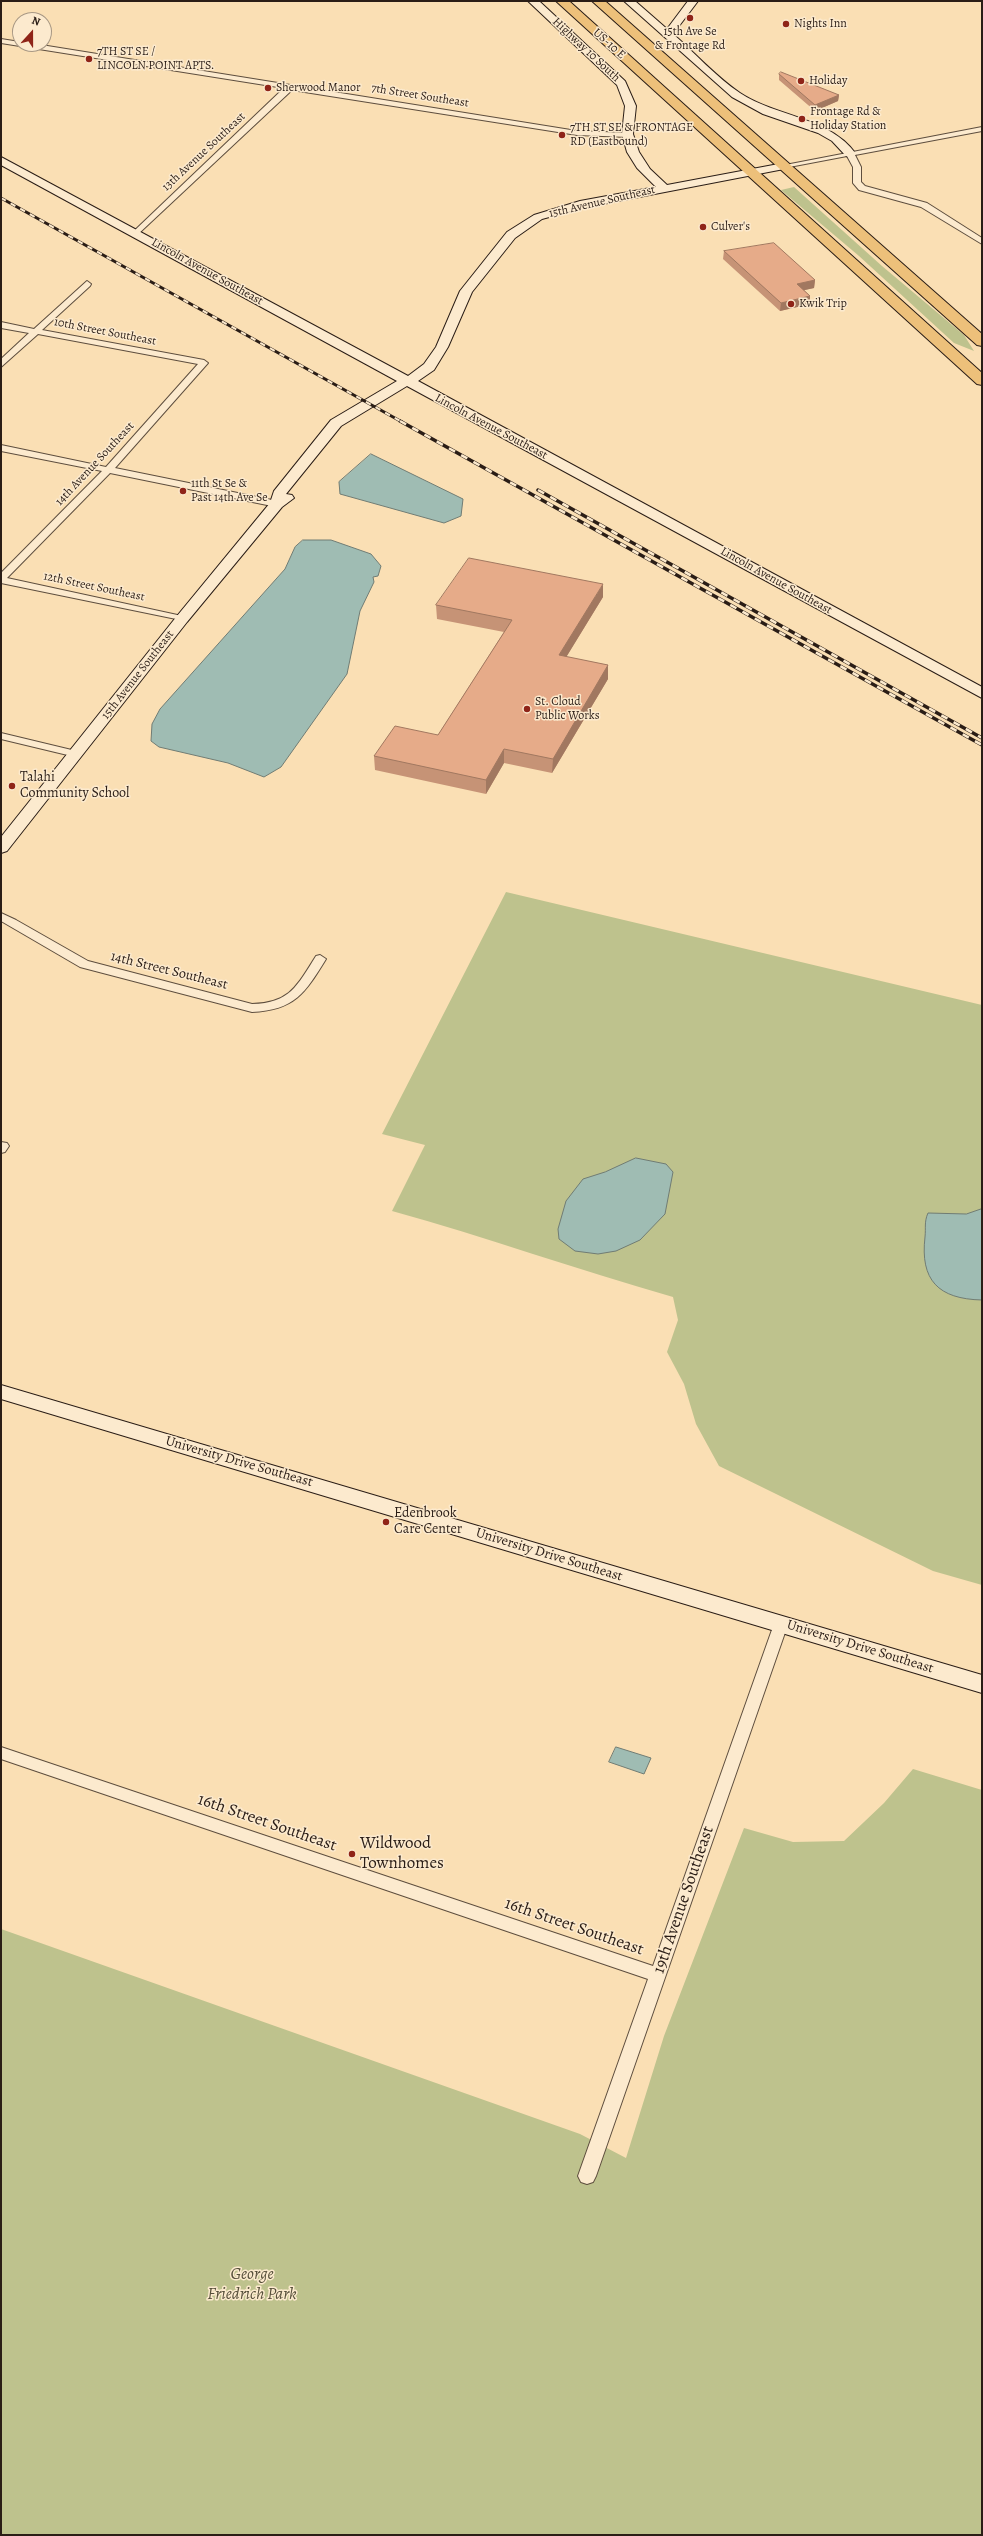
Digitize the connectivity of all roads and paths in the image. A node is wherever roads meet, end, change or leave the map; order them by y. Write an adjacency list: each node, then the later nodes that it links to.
1 (533, 1): 12 (street, Highway 10 South)
2 (562, 1): 16 (highway, US-10 E)
3 (598, 1): 15 (highway)
4 (630, 1): 6 (street)
5 (694, 1): 6 (street)
6 (668, 34): 13 (street)
7 (1, 41): 8 (street, 7th Street Southeast)
8 (12, 43)
9 (52, 49): 10 (street, 7th Street Southeast)
10 (289, 88): 12 (street, 7th Street Southeast); 18 (street, 13th Avenue Southeast)
11 (982, 129): 13 (street)
12 (628, 135): 17 (street, Highway 10 South)
13 (850, 154): 15 (street); 19 (street)
14 (1, 160): 18 (street, Lincoln Avenue Southeast)
15 (784, 166): 16 (street, 15th Avenue Southeast); 23 (highway)
16 (750, 172): 17 (street, 15th Avenue Southeast); 26 (highway, US-10 E)
17 (664, 188): 27 (street, 15th Avenue Southeast)
18 (136, 234): 27 (street, Lincoln Avenue Southeast)
19 (982, 242)
20 (86, 284): 22 (street)
21 (1, 325): 22 (street, 10th Street Southeast)
22 (36, 331): 24 (street, 10th Street Southeast); 25 (street)
23 (982, 342)
24 (204, 363): 29 (street, 14th Avenue Southeast)
25 (1, 364)
26 (982, 381)
27 (408, 382): 30 (street, 15th Avenue Southeast); 33 (street, Lincoln Avenue Southeast)
28 (1, 448): 29 (street)
29 (108, 470): 30 (street); 31 (street, 14th Avenue Southeast)
30 (277, 504): 32 (street, 15th Avenue Southeast)
31 (1, 580): 32 (street, 12th Street Southeast)
32 (182, 619): 35 (street, 15th Avenue Southeast)
33 (982, 693)
34 (1, 736): 35 (street)
35 (76, 754): 36 (street, 15th Avenue Southeast)
36 (1, 848)
37 (1, 917): 38 (street, 14th Street Southeast)
38 (320, 960)
39 (1, 1392): 40 (street, University Drive Southeast)
40 (781, 1624): 41 (street, University Drive Southeast); 43 (street, 19th Avenue Southeast)
41 (982, 1684)
42 (1, 1753): 43 (street, 16th Street Southeast)
43 (658, 1975): 44 (street, 19th Avenue Southeast)
44 (587, 2176)

